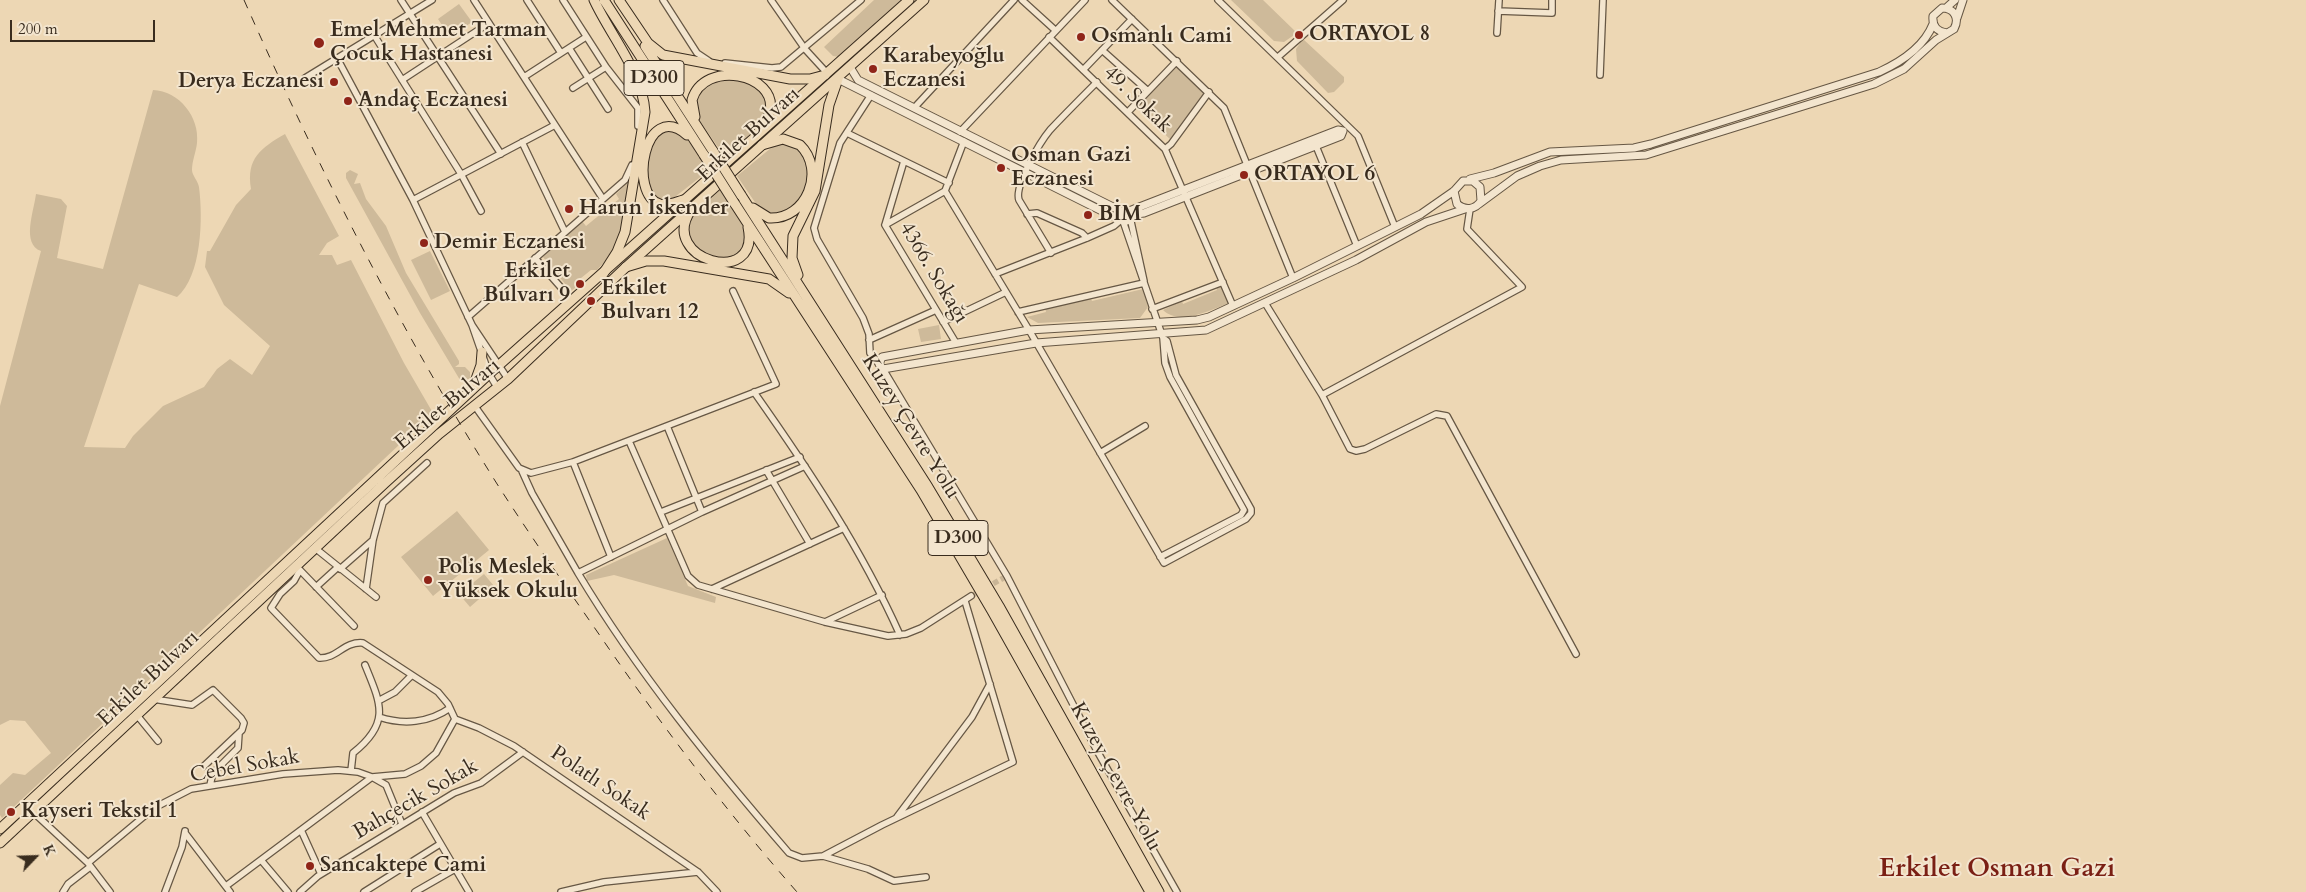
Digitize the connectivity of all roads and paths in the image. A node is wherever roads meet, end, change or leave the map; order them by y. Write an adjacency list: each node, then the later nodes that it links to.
1 (401, 0): 28 (street)
2 (432, 0): 28 (street)
3 (474, 0): 31 (street)
4 (527, 0): 42 (street)
5 (563, 0): 37 (street)
6 (594, 0): 106 (main road)
7 (604, 0): 72 (main road, D300)
8 (615, 0): 70 (main road, D300)
9 (619, 0): 50 (main road)
10 (663, 0): 40 (street)
11 (772, 0): 40 (street)
12 (861, 0): 40 (street)
13 (909, 0): 50 (main road, Erkilet Bulvarı)
14 (924, 0): 48 (main road, Erkilet Bulvarı)
15 (1014, 0): 62 (street)
16 (1022, 0): 33 (street)
17 (1085, 0): 33 (street)
18 (1112, 0): 30 (street)
19 (1218, 0): 44 (street)
20 (1343, 0): 44 (street)
21 (1499, 0): 27 (street)
22 (1552, 0): 27 (street)
23 (1603, 0): 51 (street)
24 (1955, 0): 26 (street)
25 (1963, 0): 29 (street)
26 (1946, 8): 29 (street); 32 (street)
27 (1498, 11): 34 (street)
28 (410, 14): 36 (street); 43 (street)
29 (1957, 18): 35 (street)
30 (1132, 19): 41 (street); 46 (street)
31 (489, 23): 43 (street); 52 (street)
32 (1933, 24): 35 (street); 82 (street)
33 (1055, 30): 38 (street)
34 (1497, 33)
35 (1947, 33): 91 (street)
36 (374, 35): 45 (street); 56 (street)
37 (586, 37): 39 (street); 47 (street)
38 (1049, 38): 49 (street, 49. Sokak); 67 (street)
39 (569, 48): 42 (street); 54 (street)
40 (805, 49): 50 (street)
41 (1102, 50): 49 (street); 59 (street)
42 (561, 53): 52 (street)
43 (438, 57): 56 (street); 77 (street)
44 (1278, 57): 66 (street)
45 (337, 58): 53 (street); 89 (street)
46 (1177, 61): 59 (street); 60 (street)
47 (606, 67): 54 (street); 88 (street)
48 (850, 67): 55 (main road, Erkilet Bulvarı); 62 (street)
49 (1083, 70): 57 (street, 49. Sokak)
50 (826, 74): 69 (main road, Erkilet Bulvarı)
51 (1600, 75)
52 (524, 77): 65 (street)
53 (305, 78)
54 (589, 79): 58 (street); 63 (street)
55 (838, 79): 61 (street); 74 (main road, Erkilet Bulvarı); 117 (main road)
56 (402, 80): 81 (street)
57 (1096, 82): 64 (street, 49. Sokak); 79 (street)
58 (574, 88)
59 (1148, 91): 64 (street)
60 (1209, 92): 76 (street); 80 (street)
61 (871, 95): 68 (street); 71 (street)
62 (914, 108): 67 (street)
63 (608, 109)
64 (1128, 112): 76 (street, 49. Sokak)
65 (555, 125): 73 (street); 88 (street)
66 (1346, 129): 75 (street); 80 (street); 99 (street)
67 (960, 132): 71 (street); 79 (street)
68 (847, 133): 78 (street); 127 (street)
69 (756, 136): 70 (main road); 90 (main road, Erkilet Bulvarı)
70 (704, 138): 87 (main road, D300, bridge)
71 (964, 140): 79 (street); 83 (street)
72 (695, 141): 90 (main road); 97 (main road, Kuzey Çevre Yolu / D300, bridge)
73 (522, 142): 77 (street); 100 (street)
74 (762, 145): 87 (main road); 93 (main road, Erkilet Bulvarı)
75 (1316, 146): 80 (street); 102 (street)
76 (1165, 149): 86 (street, 49. Sokak)
77 (500, 154): 81 (street)
78 (904, 161): 83 (street); 98 (street, 4366. Sokağı)
79 (1027, 169): 95 (street); 96 (street)
80 (1249, 169): 86 (street); 108 (street)
81 (462, 174): 89 (street); 94 (street)
82 (1468, 180): 85 (street); 91 (street)
83 (949, 184): 84 (street)
84 (945, 191): 98 (street); 107 (street)
85 (1454, 191): 92 (street); 99 (street)
86 (1186, 193): 96 (street); 109 (street, 49. Sokak)
87 (741, 195): 117 (main road, Kuzey Çevre Yolu / D300)
88 (603, 198): 100 (street)
89 (412, 200): 121 (street)
90 (683, 200): 106 (main road, Erkilet Bulvarı)
91 (1478, 205): 92 (street)
92 (1467, 209): 115 (street); 138 (street)
93 (691, 210): 97 (main road); 105 (main road, Erkilet Bulvarı)
94 (481, 211)
95 (1027, 214): 101 (street); 103 (street)
96 (1125, 216): 101 (street); 110 (street)
97 (745, 219): 114 (main road, Kuzey Çevre Yolu / D300)
98 (885, 225): 119 (street, 4366. Sokağı)
99 (1395, 227): 102 (street)
100 (565, 232): 104 (street)
101 (1087, 238): 103 (street)
102 (1357, 246): 108 (street)
103 (1051, 253): 107 (street)
104 (535, 258): 113 (street); 121 (street)
105 (626, 267): 114 (main road); 134 (main road, Erkilet Bulvarı)
106 (602, 274): 113 (main road, Erkilet Bulvarı)
107 (995, 274): 112 (street)
108 (1293, 278): 116 (street)
109 (1223, 282): 116 (street, 49. Sokak); 118 (street)
110 (1144, 283): 118 (street); 120 (street)
111 (733, 291): 137 (street)
112 (1006, 292): 120 (street); 122 (street)
113 (572, 300): 131 (main road, Erkilet Bulvarı)
114 (797, 300): 219 (main road, Kuzey Çevre Yolu / D300)
115 (1265, 303): 126 (street); 138 (street)
116 (1233, 306): 123 (street)
117 (813, 307): 220 (main road, Kuzey Çevre Yolu / D300)
118 (1152, 309): 123 (street)
119 (936, 310): 122 (street, 4366. Sokağı); 127 (street)
120 (1018, 312): 125 (street)
121 (468, 317): 124 (street)
122 (943, 322): 128 (street, 4366. Sokağı)
123 (1157, 322): 125 (street); 126 (street)
124 (472, 326): 130 (street); 131 (street)
125 (1029, 330): 128 (street); 129 (street)
126 (1162, 336): 129 (street); 154 (street); 155 (street)
127 (869, 340): 132 (street)
128 (956, 343): 132 (street)
129 (1036, 344): 132 (street); 143 (street)
130 (482, 352): 133 (street); 136 (main road)
131 (499, 365): 133 (main road, Erkilet Bulvarı); 134 (street)
132 (881, 366): 221 (street)
133 (489, 374): 135 (street); 136 (main road, Erkilet Bulvarı)
134 (508, 379): 135 (main road, Erkilet Bulvarı)
135 (498, 387): 139 (main road, Erkilet Bulvarı)
136 (471, 390): 197 (main road, Erkilet Bulvarı)
137 (754, 392): 140 (street); 144 (street)
138 (1322, 395): 176 (street)
139 (474, 405): 149 (street); 160 (main road, Erkilet Bulvarı)
140 (667, 426): 142 (street); 151 (street)
141 (1145, 426): 143 (street)
142 (629, 440): 145 (street); 152 (street)
143 (1100, 453): 162 (street)
144 (800, 457): 147 (street); 148 (street)
145 (573, 462): 149 (street); 161 (street)
146 (428, 463): 158 (street)
147 (806, 466): 150 (street); 157 (street)
148 (766, 470): 150 (street); 151 (street)
149 (522, 471): 165 (street)
150 (772, 481): 153 (street); 159 (street)
151 (697, 498): 152 (street); 153 (street)
152 (662, 512): 156 (street)
153 (702, 512): 156 (street)
154 (1244, 512): 155 (street); 162 (street)
155 (1251, 514): 162 (street)
156 (669, 528): 161 (street); 168 (street)
157 (844, 528): 159 (street); 169 (street)
158 (373, 540): 164 (street); 167 (street)
159 (810, 544): 168 (street)
160 (315, 548): 163 (main road, Erkilet Bulvarı); 164 (street)
161 (611, 556): 165 (street)
162 (1160, 557)
163 (298, 568): 166 (street); 178 (street); 180 (main road, Erkilet Bulvarı)
164 (339, 568): 166 (street); 167 (street)
165 (578, 573): 201 (street)
166 (316, 587): 174 (street)
167 (366, 589): 171 (street)
168 (712, 589): 173 (street)
169 (882, 595): 173 (street); 175 (street)
170 (971, 596): 172 (street)
171 (376, 597)
172 (965, 600): 175 (street); 179 (street)
173 (825, 622): 175 (street)
174 (354, 626)
175 (900, 635)
176 (1576, 654)
177 (365, 665): 181 (street)
178 (411, 676): 181 (street); 182 (street)
179 (990, 684): 195 (street); 195 (street)
180 (152, 699): 183 (main road, Erkilet Bulvarı); 186 (street)
181 (380, 700): 184 (street)
182 (450, 708): 184 (street); 185 (street)
183 (136, 714): 187 (street); 193 (main road, Erkilet Bulvarı)
184 (379, 717): 190 (street)
185 (455, 719): 188 (street, Polatlı Sokak); 191 (street)
186 (240, 733): 189 (street); 192 (street)
187 (158, 741)
188 (523, 752): 194 (street, Bahçecik Sokak); 205 (street, Polatlı Sokak)
189 (204, 766)
190 (351, 771): 191 (street, Cebel Sokak); 192 (street, Cebel Sokak)
191 (372, 777): 196 (street, Cebel Sokak); 198 (street)
192 (210, 785): 203 (street, Cebel Sokak)
193 (33, 812): 199 (main road, Erkilet Bulvarı); 203 (street)
194 (422, 812): 196 (street, Bahçecik Sokak); 200 (street)
195 (896, 818): 201 (street)
196 (402, 824): 206 (street, Bahçecik Sokak)
197 (0, 829)
198 (301, 830): 202 (street); 206 (street)
199 (0, 843)
200 (440, 844): 204 (street); 214 (street)
201 (823, 856): 207 (street)
202 (261, 860): 208 (street); 212 (street)
203 (89, 865): 209 (street, Cebel Sokak); 210 (street)
204 (455, 869): 215 (street); 216 (street)
205 (698, 872): 217 (street); 218 (street, Polatlı Sokak)
206 (322, 874): 213 (street, Bahçecik Sokak)
207 (926, 877)
208 (228, 889): 211 (street)
209 (64, 892)
210 (110, 892)
211 (164, 892)
212 (288, 892)
213 (300, 892)
214 (364, 892)
215 (415, 892)
216 (469, 892)
217 (561, 892)
218 (717, 892)
219 (1150, 892)
220 (1159, 892)
221 (1177, 892)

